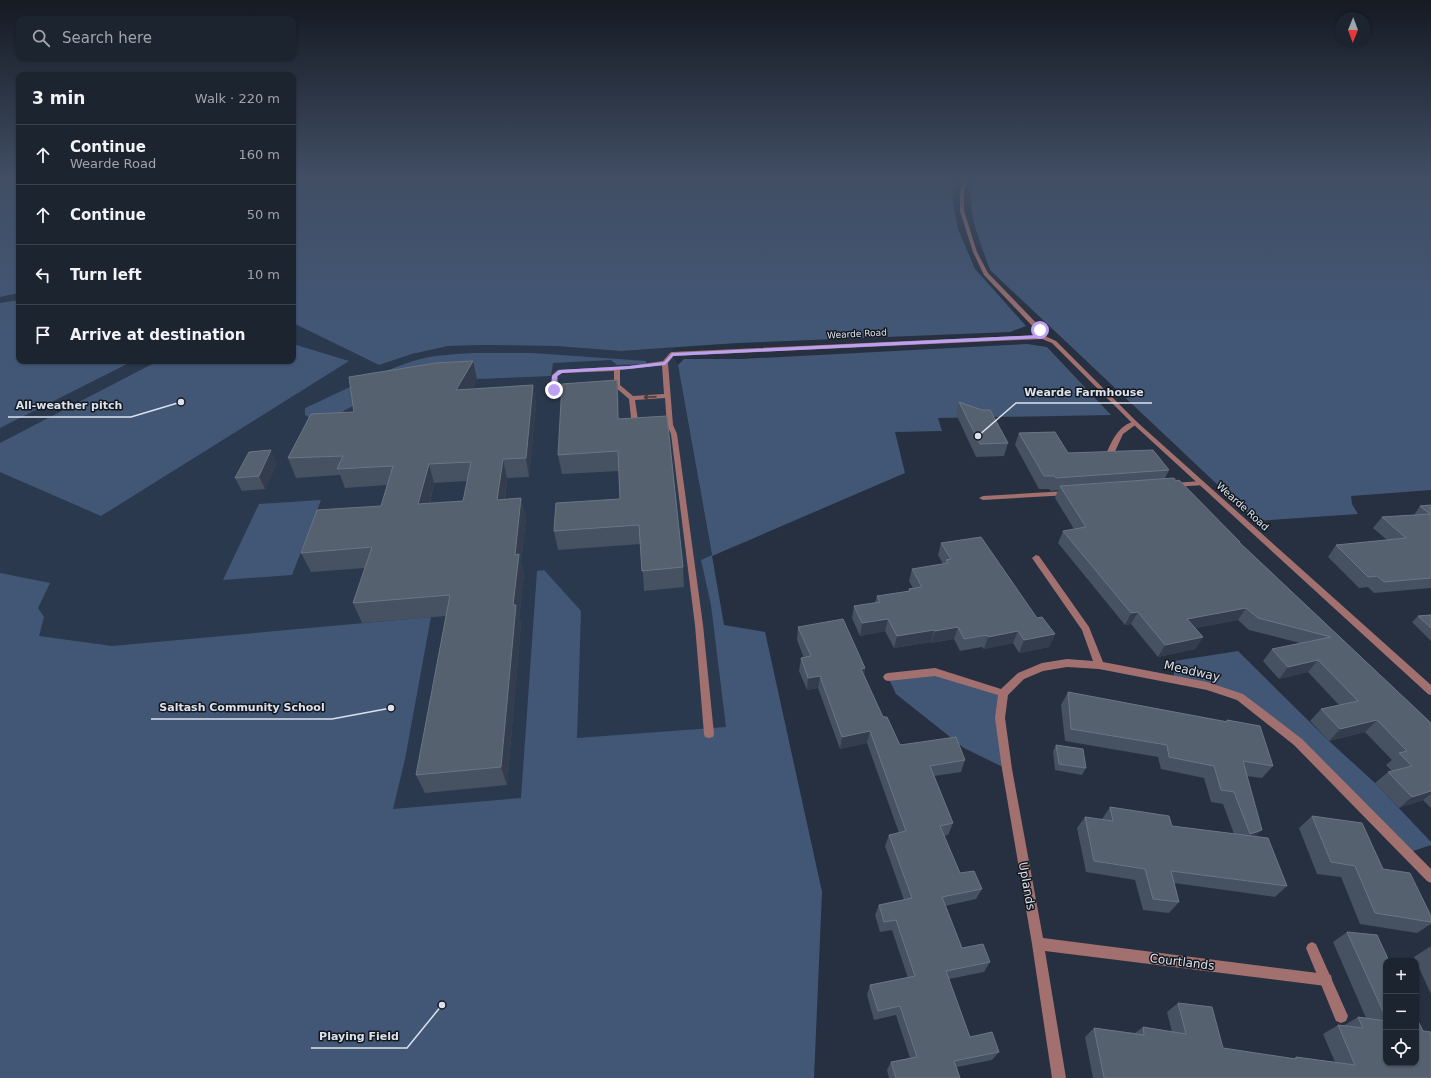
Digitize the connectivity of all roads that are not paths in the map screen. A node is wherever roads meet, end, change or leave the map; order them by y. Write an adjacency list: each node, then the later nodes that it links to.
1 (968, 230): 2 (street, Wearde Road)
2 (1043, 337): 3 (street, Wearde Road); 10 (street, Wearde Road)
3 (665, 363): 4 (street); 8 (street)
4 (617, 368): 5 (street); 7 (street)
5 (617, 386): 6 (street); 9 (street)
6 (609, 387)
7 (578, 388)
8 (668, 396): 9 (street, one-way to 9); 22 (street)
9 (632, 398): 11 (street)
10 (1135, 423): 12 (street); 13 (street, Wearde Road)
11 (642, 427)
12 (1096, 460)
13 (1201, 482): 14 (street); 20 (street, Wearde Road)
14 (1169, 486)
15 (1070, 493): 16 (street)
16 (983, 498)
17 (1036, 558): 18 (street)
18 (1099, 665): 21 (street, Meadway); 23 (street, Meadway)
19 (888, 677): 21 (street)
20 (1431, 691)
21 (1002, 693): 24 (street, Uplands)
22 (709, 734)
23 (1431, 877)
24 (1038, 944): 26 (street, Courtlands); 28 (street, Uplands)
25 (1312, 948): 26 (street)
26 (1326, 980): 27 (street)
27 (1341, 1016)
28 (1059, 1078)

